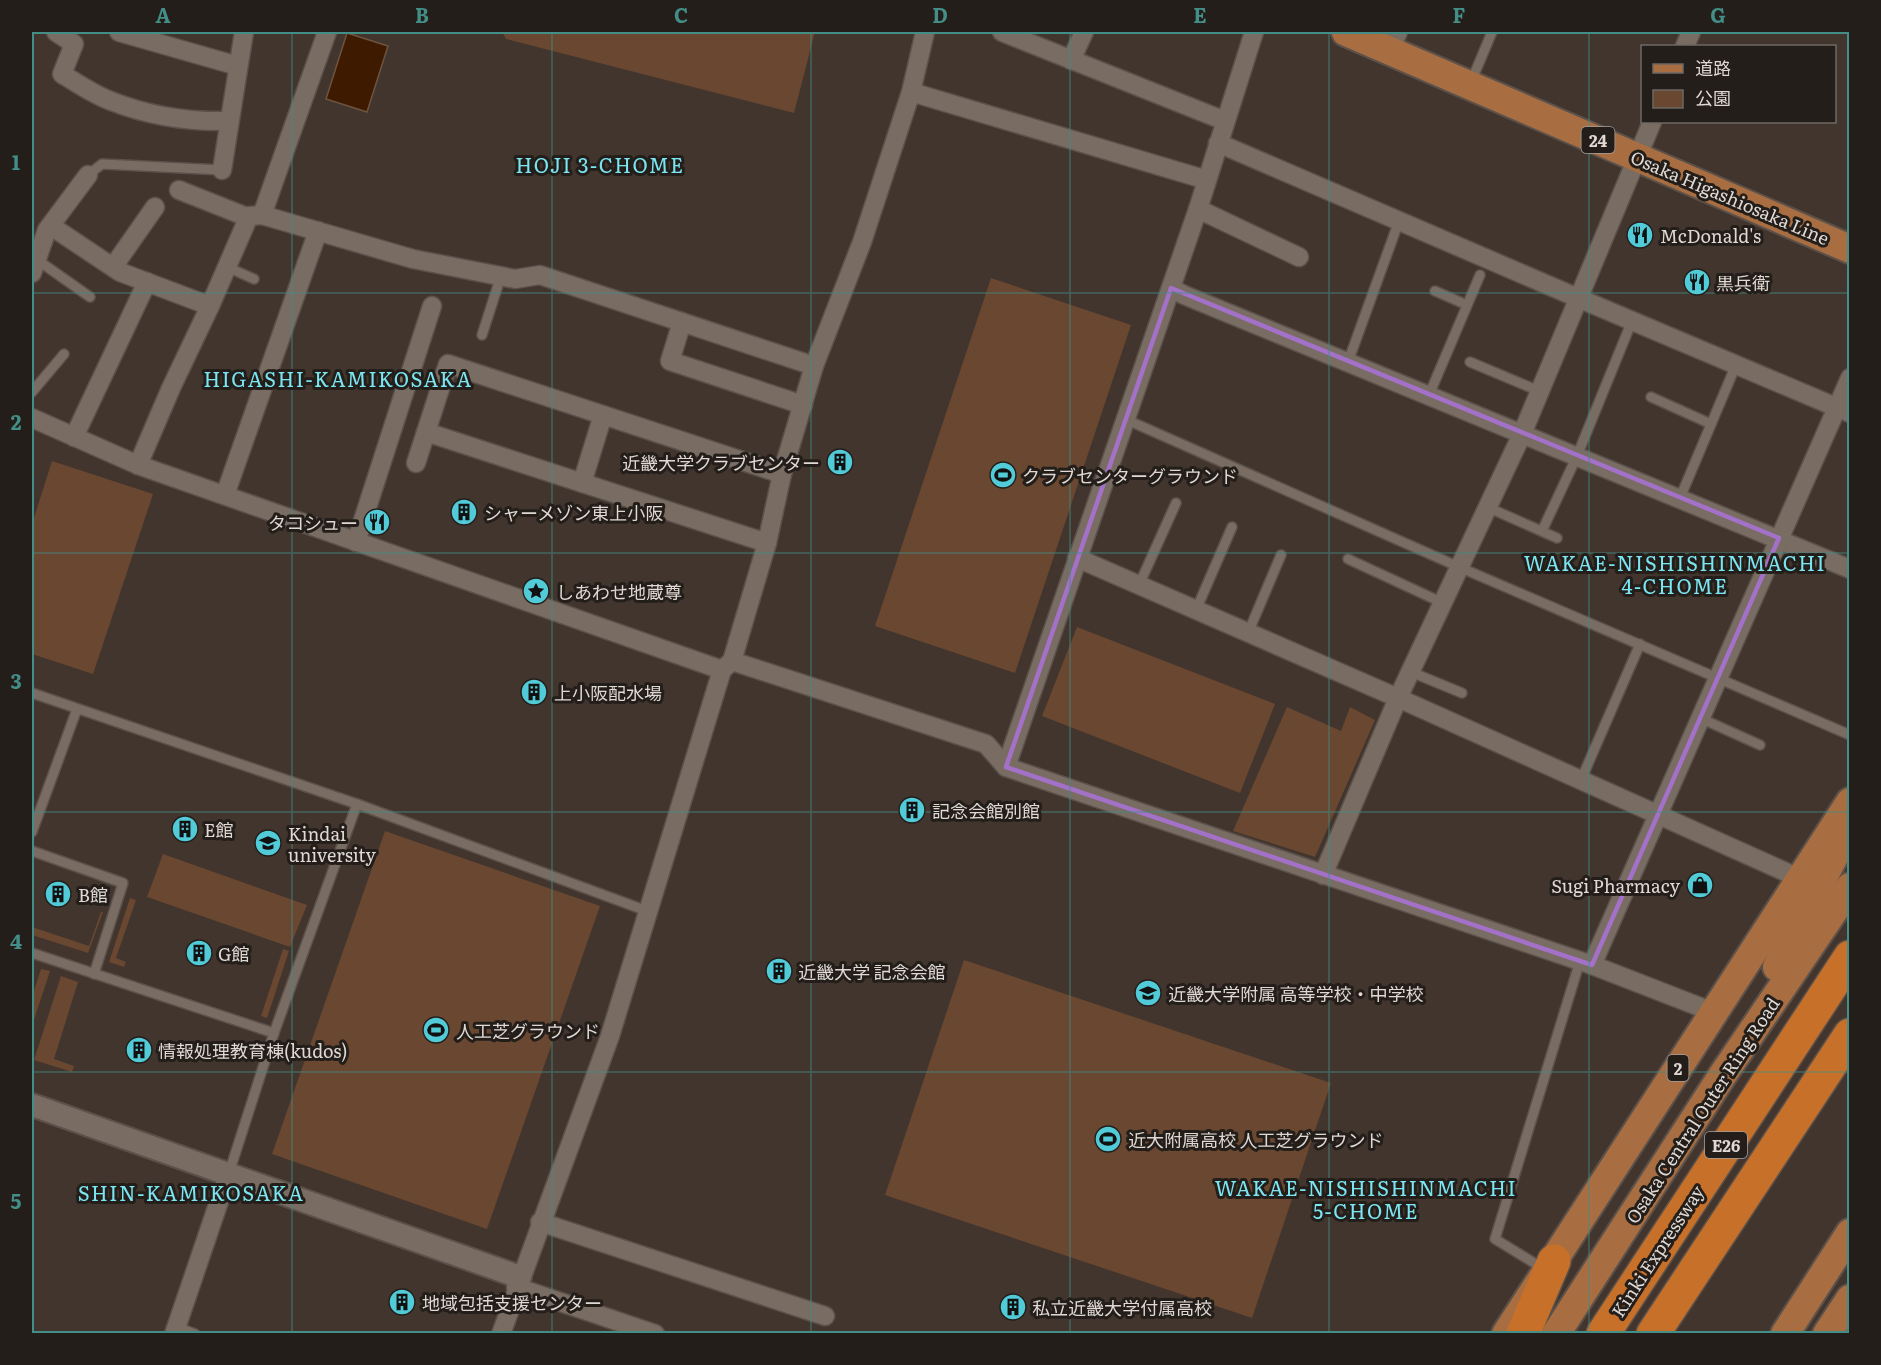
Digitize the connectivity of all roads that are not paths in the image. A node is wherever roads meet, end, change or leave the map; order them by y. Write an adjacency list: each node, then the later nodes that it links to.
1 (57, 32): 16 (street)
2 (119, 32): 13 (street)
3 (244, 32): 13 (street)
4 (327, 32): 27 (street)
5 (925, 32): 15 (street)
6 (1002, 32): 12 (street)
7 (1084, 32): 12 (street)
8 (1254, 32): 17 (street)
9 (1346, 32): 11 (main road, Osaka Higashiosaka Line / 24)
10 (1492, 32): 14 (lane)
11 (1394, 41): 14 (main road, Osaka Higashiosaka Line / 24)
12 (1071, 60): 17 (street)
13 (238, 66): 16 (street)
14 (1469, 85): 20 (main road, Osaka Higashiosaka Line / 24)
15 (911, 92): 23 (street); 54 (street)
16 (230, 121): 21 (street)
17 (1225, 121): 19 (street)
18 (1652, 123): 20 (street)
19 (1218, 143): 23 (street); 28 (street)
20 (1636, 156): 31 (main road, Osaka Higashiosaka Line / 24); 43 (street)
21 (222, 170): 22 (lane)
22 (88, 175): 29 (street)
23 (1207, 180): 26 (street)
24 (179, 190): 27 (street)
25 (155, 207): 34 (street)
26 (1198, 209): 32 (street); 40 (street)
27 (255, 216): 30 (street); 35 (street)
28 (1399, 221): 43 (street); 51 (lane)
29 (51, 226): 33 (street); 34 (street)
30 (318, 231): 37 (street); 74 (street)
31 (1850, 249)
32 (1299, 257)
33 (34, 266): 42 (lane)
34 (113, 267): 39 (street)
35 (227, 267): 38 (lane); 45 (street)
36 (1480, 275): 44 (lane)
37 (501, 276): 48 (street); 49 (lane)
38 (254, 279)
39 (147, 282): 45 (street); 68 (street)
40 (1171, 288): 51 (street); 64 (street)
41 (1435, 291): 44 (lane)
42 (90, 297)
43 (1578, 298): 47 (street); 56 (street)
44 (1467, 305): 58 (lane)
45 (210, 306): 71 (street)
46 (432, 306): 82 (street)
47 (1632, 321): 53 (street); 69 (lane)
48 (682, 322): 54 (street); 60 (street)
49 (482, 335)
50 (64, 354): 57 (lane)
51 (1348, 362): 58 (street)
52 (1470, 362): 56 (lane)
53 (1736, 365): 61 (street); 65 (lane)
54 (814, 366): 60 (street)
55 (1850, 378): 61 (street)
56 (1539, 391): 67 (street)
57 (32, 392)
58 (1429, 395): 67 (street)
59 (1651, 397): 65 (lane)
60 (803, 405): 72 (street)
61 (1843, 410): 81 (street)
62 (603, 415): 66 (street); 72 (street); 73 (street)
63 (32, 418): 68 (street)
64 (1125, 419): 85 (street); 87 (lane)
65 (1712, 424): 75 (lane)
66 (426, 432): 70 (street); 73 (street)
67 (1521, 434): 69 (street); 77 (street)
68 (74, 436): 71 (street)
69 (1577, 456): 75 (street); 79 (lane)
70 (416, 463)
71 (138, 465): 74 (street)
72 (782, 474): 83 (street)
73 (582, 483): 83 (street)
74 (225, 495): 82 (street)
75 (1680, 498): 81 (street)
76 (1176, 503): 89 (lane)
77 (1487, 507): 79 (lane); 87 (street)
78 (1232, 527): 91 (lane)
79 (1542, 531): 80 (lane)
80 (1557, 538)
81 (1779, 538): 88 (street); 96 (street)
82 (356, 542): 94 (street)
83 (766, 543): 94 (street)
84 (1281, 555): 92 (lane)
85 (1077, 558): 89 (street); 104 (street)
86 (1348, 559): 90 (lane)
87 (1459, 567): 90 (street); 93 (lane)
88 (1850, 569)
89 (1139, 585): 91 (street)
90 (1443, 603): 95 (street)
91 (1196, 610): 92 (street)
92 (1248, 633): 99 (street)
93 (1640, 644): 96 (lane); 105 (lane)
94 (727, 665): 104 (street); 115 (street)
95 (1411, 672): 98 (lane); 99 (street)
96 (1718, 678): 101 (street); 102 (lane)
97 (32, 693): 100 (lane)
98 (1462, 693)
99 (1398, 698): 105 (street); 112 (street)
100 (77, 709): 107 (lane); 110 (lane)
101 (1700, 718): 103 (lane); 108 (street)
102 (1850, 735)
103 (1760, 745)
104 (1006, 767): 112 (street)
105 (1581, 780): 108 (street)
106 (1850, 802): 113 (main road, 2)
107 (357, 804): 115 (lane); 121 (lane)
108 (1658, 814): 113 (street); 118 (street)
109 (1850, 826): 123 (main road)
110 (32, 832)
111 (32, 851): 119 (lane)
112 (1323, 874): 118 (street)
113 (1799, 878): 120 (main road, 2)
114 (1850, 887): 123 (main road, Osaka Central Outer Ring Road / 2)
115 (647, 911): 126 (street)
116 (32, 953): 119 (lane)
117 (1850, 957): 139 (highway, Kinki Expressway / E26)
118 (1586, 963): 120 (street); 128 (lane)
119 (94, 974): 121 (lane)
120 (1713, 1011): 128 (main road, 2)
121 (274, 1033): 125 (lane)
122 (1850, 1035): 140 (highway, E26)
123 (1722, 1076): 138 (main road, Osaka Central Outer Ring Road / 2)
124 (32, 1104): 125 (street)
125 (228, 1175): 129 (street); 132 (street)
126 (540, 1222): 129 (street); 131 (street)
127 (1850, 1233): 141 (main road)
128 (1551, 1266): 136 (main road, 2); 137 (highway)
129 (518, 1282): 134 (street); 135 (street)
130 (1850, 1299): 142 (main road)
131 (825, 1316)
132 (175, 1330): 133 (lane)
133 (195, 1334)
134 (501, 1334)
135 (655, 1334)
136 (1506, 1334)
137 (1523, 1334)
138 (1556, 1334)
139 (1603, 1334)
140 (1653, 1334)
141 (1785, 1334)
142 (1827, 1334)

